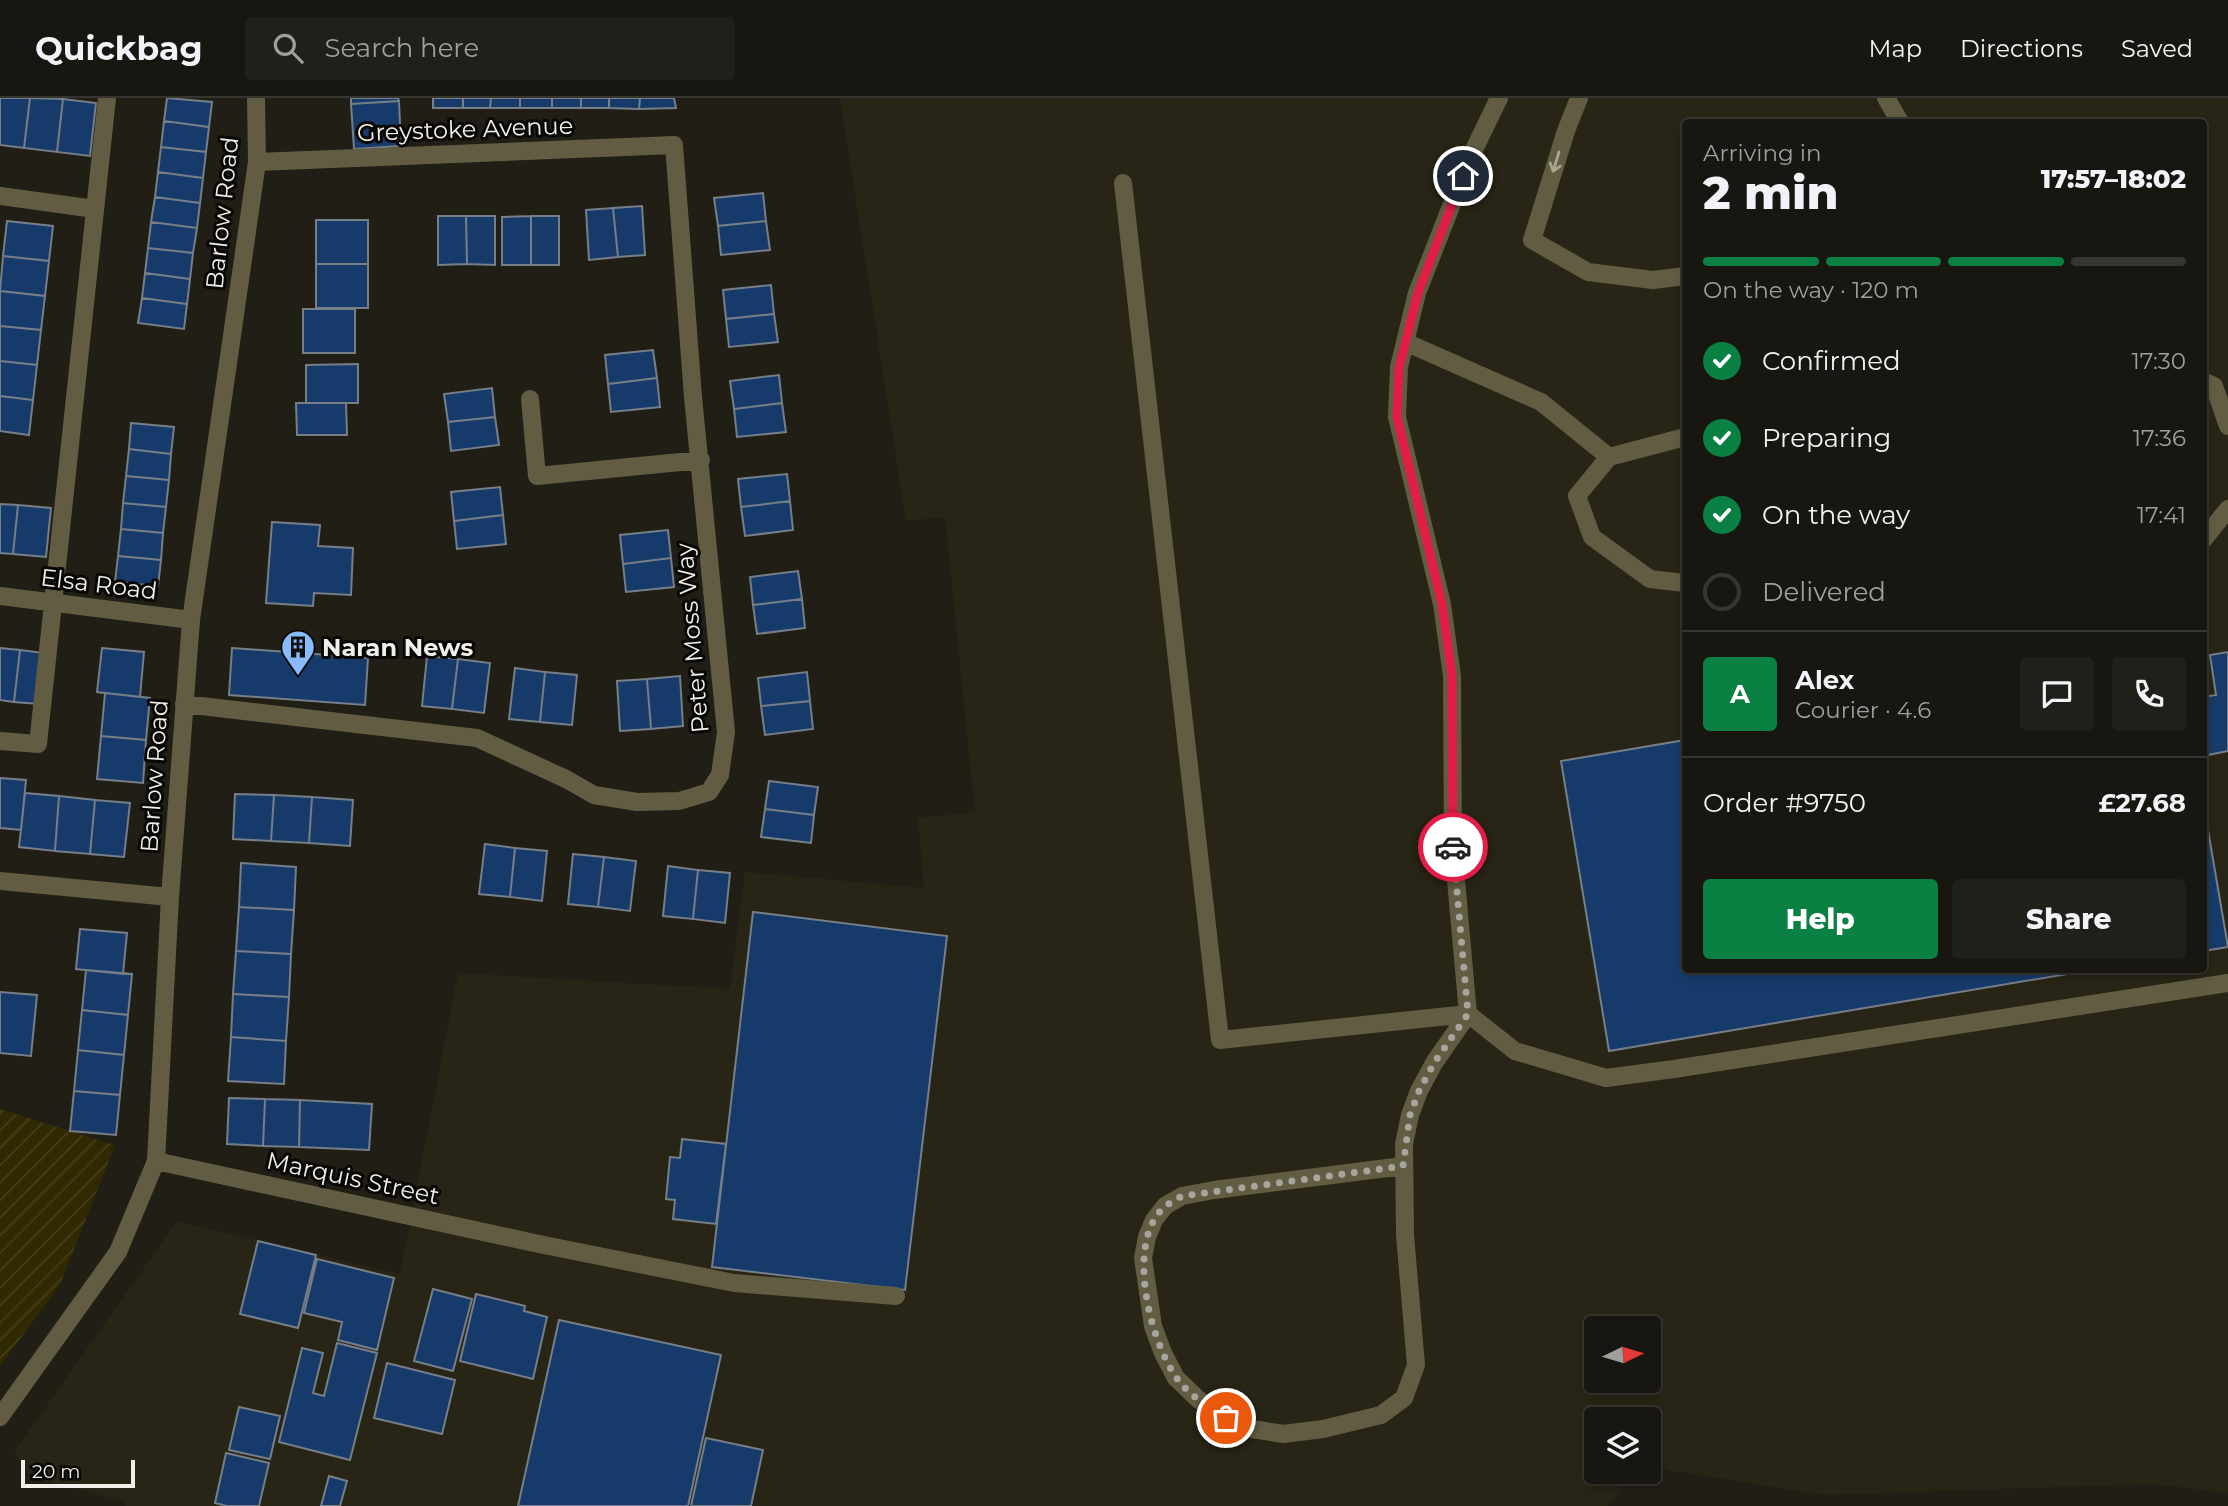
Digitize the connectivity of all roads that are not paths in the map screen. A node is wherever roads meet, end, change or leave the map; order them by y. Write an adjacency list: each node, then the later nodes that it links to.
1 (107, 98): 11 (street)
2 (256, 98): 8 (street, Barlow Road)
3 (1499, 98): 13 (street)
4 (1579, 98): 12 (street, one-way to 12)
5 (1886, 98): 6 (street)
6 (1898, 119)
7 (674, 145): 8 (street, Greystoke Avenue); 19 (street, Peter Moss Way)
8 (257, 162): 25 (street, Barlow Road)
9 (1123, 183): 31 (street)
10 (0, 196): 11 (street)
11 (95, 209): 24 (street)
12 (1682, 276)
13 (1405, 342): 18 (street); 31 (street)
14 (2207, 383): 16 (street)
15 (530, 399): 19 (street)
16 (2228, 426)
17 (1682, 438): 18 (street)
18 (1609, 457): 22 (street)
19 (701, 460): 26 (street, Peter Moss Way)
20 (2228, 509): 21 (street)
21 (2207, 535)
22 (1682, 583)
23 (0, 596): 24 (street, Elsa Road)
24 (52, 603): 25 (street, Elsa Road); 27 (street)
25 (191, 620): 26 (street, Barlow Road)
26 (184, 704): 29 (street, Barlow Road)
27 (0, 741)
28 (0, 881): 29 (street)
29 (170, 897): 32 (street, Barlow Road)
30 (2228, 983): 31 (street)
31 (1468, 1014): 33 (street)
32 (156, 1161): 34 (street, Marquis Street); 35 (street, Barlow Road)
33 (1403, 1166): 33 (street)
34 (896, 1296)
35 (0, 1418)

